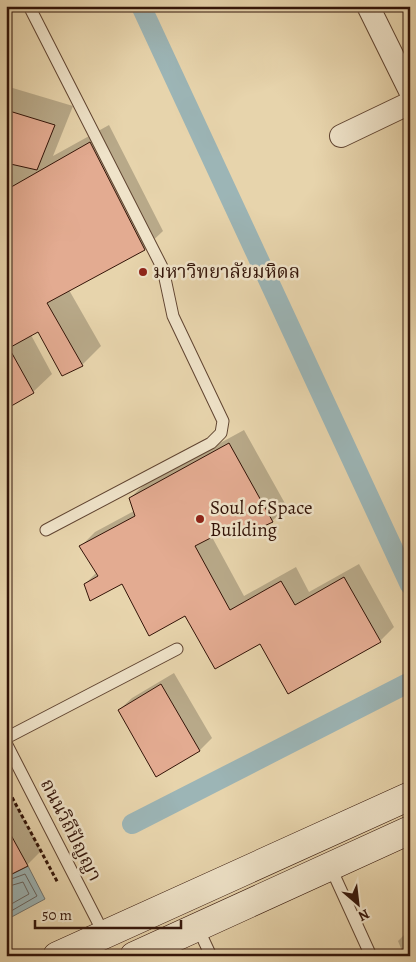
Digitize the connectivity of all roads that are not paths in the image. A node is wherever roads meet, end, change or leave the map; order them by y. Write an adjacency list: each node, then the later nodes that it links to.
1 (29, 6): 6 (lane)
2 (368, 6): 3 (street)
3 (410, 92)
4 (410, 103): 5 (street)
5 (341, 136)
6 (46, 530)
7 (177, 650): 8 (lane)
8 (6, 738)
9 (6, 743): 14 (lane, ถนนวิถีปัญญา)
10 (410, 796): 14 (main road)
11 (410, 830): 12 (main road)
12 (330, 866): 13 (main road); 18 (lane)
13 (197, 926): 16 (main road); 17 (lane)
14 (104, 934): 15 (main road)
15 (57, 956)
16 (134, 956)
17 (211, 956)
18 (371, 956)

